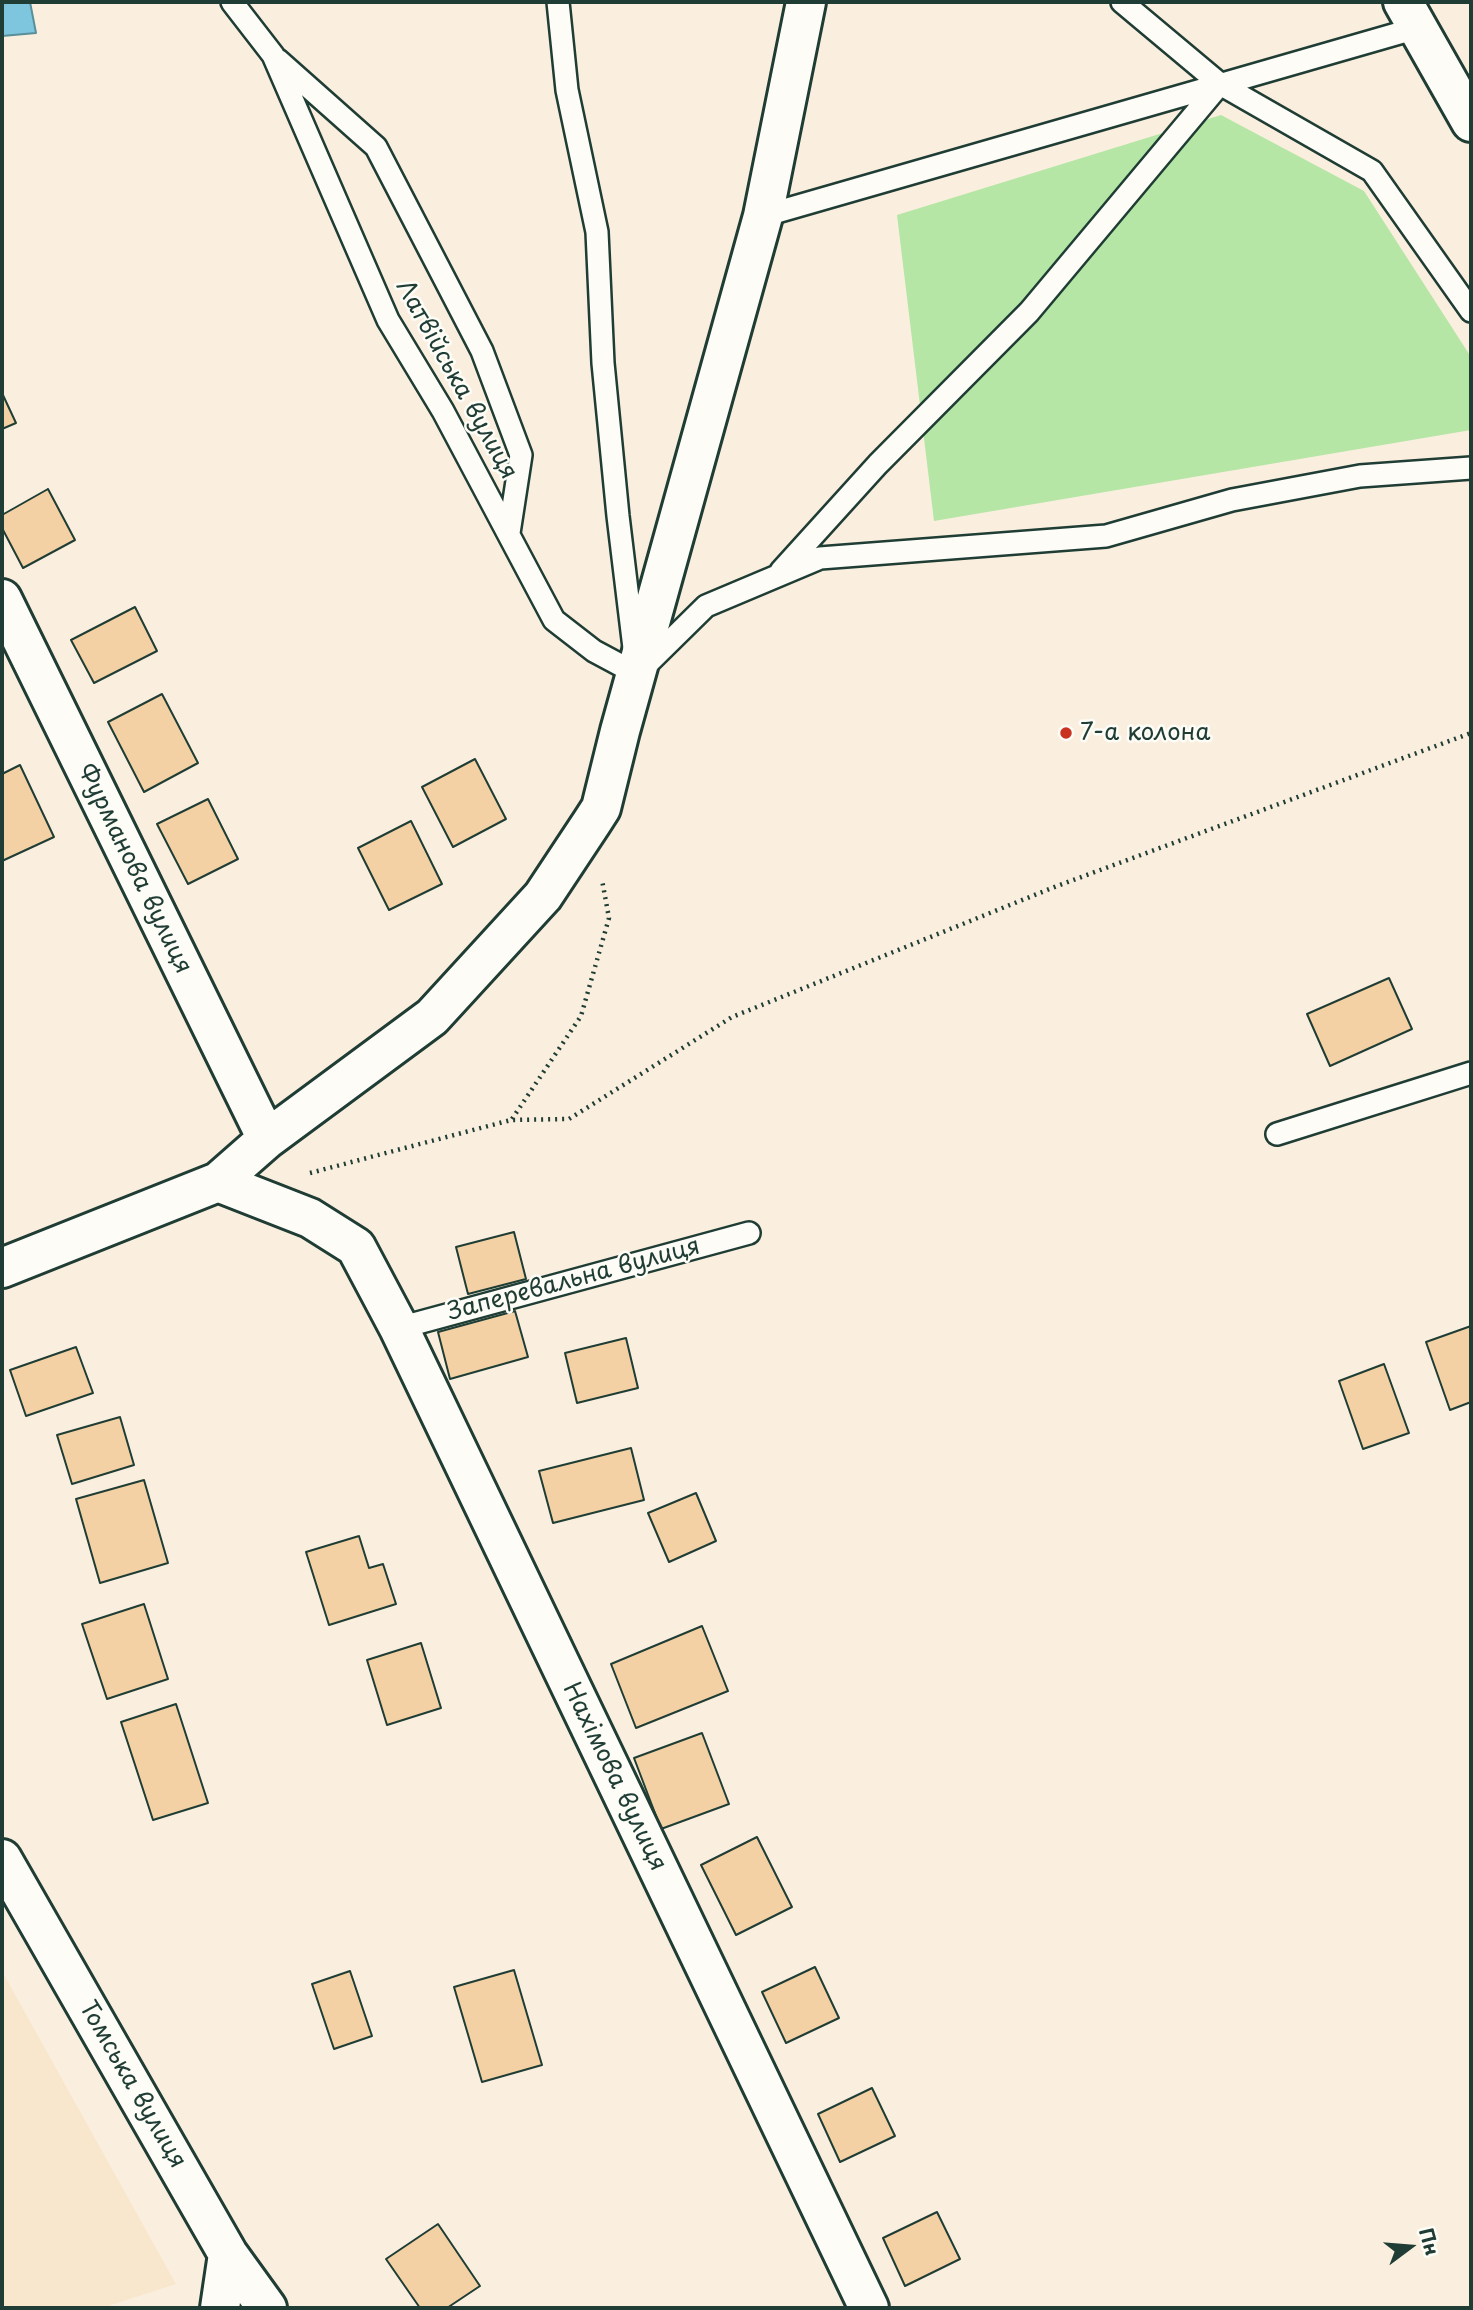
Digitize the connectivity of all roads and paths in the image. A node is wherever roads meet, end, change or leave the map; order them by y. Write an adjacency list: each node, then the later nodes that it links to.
1 (232, 2): 6 (lane, Латвiйська вулиця)
2 (558, 2): 15 (lane)
3 (806, 2): 9 (street)
4 (1122, 2): 7 (lane)
5 (1410, 15): 7 (lane); 8 (street)
6 (273, 55): 12 (lane, Латвiйська вулиця); 12 (lane)
7 (1220, 84): 9 (lane); 10 (lane); 13 (lane)
8 (1471, 121)
9 (763, 216): 15 (street)
10 (1471, 311)
11 (1471, 468): 13 (lane)
12 (509, 533): 15 (lane, Латвiйська вулиця)
13 (778, 576): 15 (lane)
14 (2, 599): 21 (street, Фурманова вулиця)
15 (637, 674): 17 (street)
16 (1471, 733): 19 (path)
17 (592, 822): 19 (path); 21 (street)
18 (1471, 1073): 20 (lane)
19 (512, 1120): 23 (path)
20 (1278, 1134)
21 (267, 1139): 22 (street)
22 (218, 1182): 23 (street); 25 (street)
23 (270, 1203): 26 (street, Нахімова вулиця)
24 (749, 1233): 26 (lane, Заперевальна вулиця)
25 (2, 1268)
26 (398, 1328): 31 (street, Нахімова вулиця)
27 (2, 1859): 28 (street, Томська вулиця)
28 (228, 2254): 29 (street); 30 (street, Томська вулиця)
29 (220, 2308)
30 (267, 2308)
31 (869, 2308)

